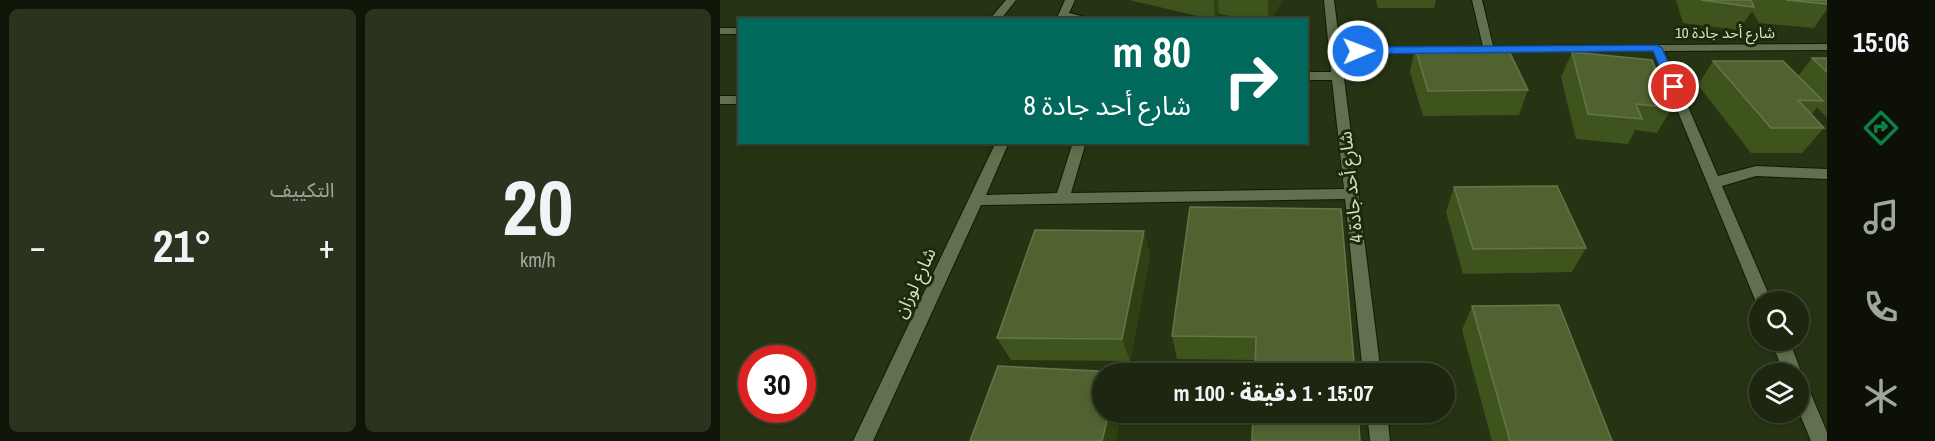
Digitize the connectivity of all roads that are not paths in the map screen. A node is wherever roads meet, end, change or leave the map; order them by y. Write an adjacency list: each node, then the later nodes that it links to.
1 (1011, 0): 6 (street)
2 (1070, 0): 5 (street)
3 (1329, 0): 12 (street, شارع أحد جادة 4)
4 (1477, 0): 10 (street, شارع أحد جادة 10)
5 (1062, 17)
6 (996, 18)
7 (720, 31): 8 (street)
8 (738, 31)
9 (1827, 47): 10 (street, شارع أحد جادة 10)
10 (1657, 48): 20 (street)
11 (1453, 50): 12 (street)
12 (1336, 51): 14 (street, شارع أحد جادة 4)
13 (1308, 76): 14 (street)
14 (1338, 76): 21 (street, شارع أحد جادة 4)
15 (720, 100): 16 (street)
16 (738, 100)
17 (1002, 144): 23 (street, شارع لوزان)
18 (1079, 144): 22 (street)
19 (1827, 174): 20 (street)
20 (1715, 183): 24 (street)
21 (1352, 194): 22 (street); 25 (street, شارع أحد جادة 4)
22 (1062, 199): 23 (street)
23 (976, 200): 28 (street, شارع لوزان)
24 (1759, 291)
25 (1371, 363)
26 (1809, 412): 30 (street)
27 (1378, 423): 29 (street)
28 (862, 441)
29 (1380, 441)
30 (1821, 441)

